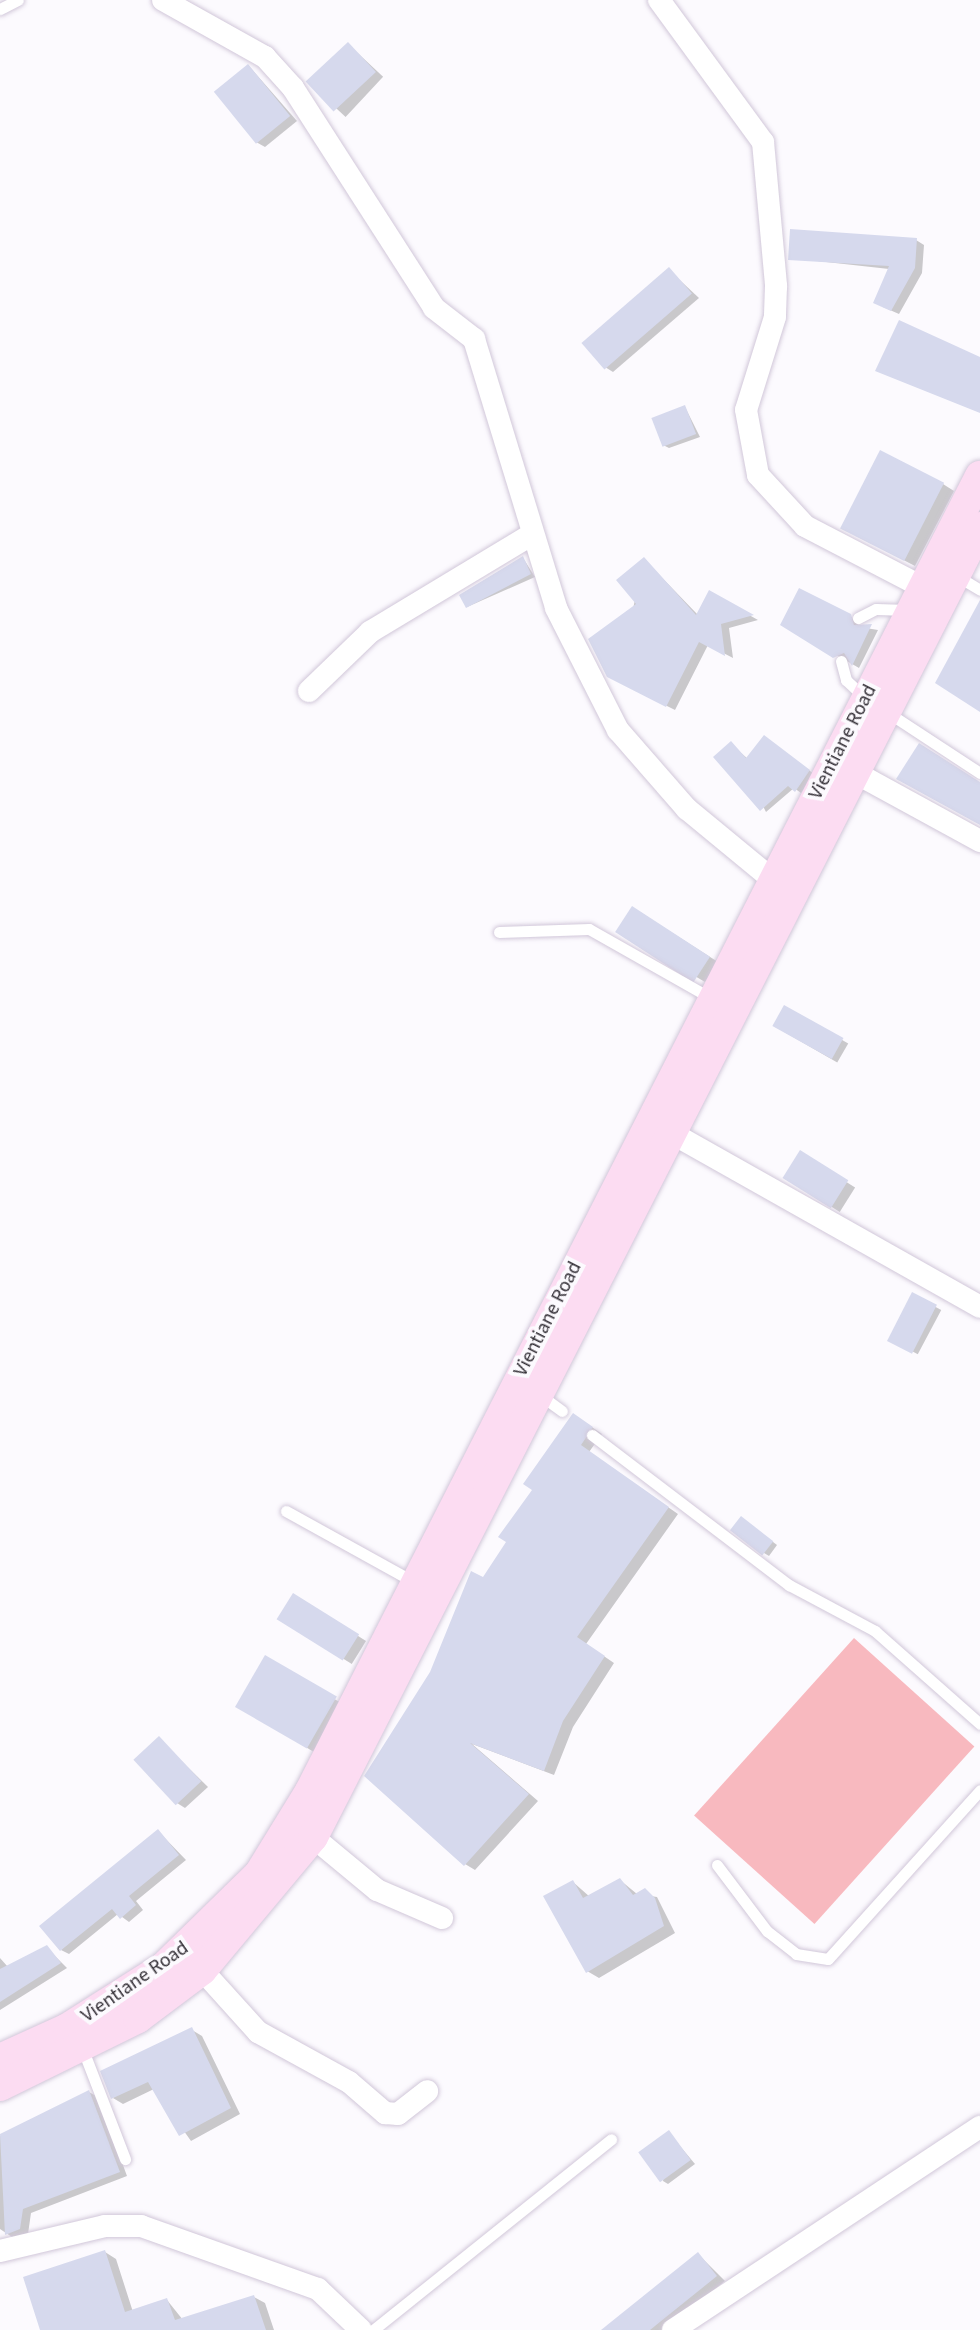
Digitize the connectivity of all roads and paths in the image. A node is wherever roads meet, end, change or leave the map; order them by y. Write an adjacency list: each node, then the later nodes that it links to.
1 (18, 0): 4 (lane)
2 (163, 0): 7 (street)
3 (659, 0): 9 (street)
4 (0, 9)
5 (980, 476): 9 (main road, Vientiane Road)
6 (980, 527): 8 (main road)
7 (531, 535): 12 (street); 17 (street)
8 (968, 583): 13 (main road)
9 (916, 598): 10 (lane); 13 (main road, Vientiane Road)
10 (858, 618)
11 (841, 661): 13 (lane)
12 (309, 691)
13 (876, 705): 14 (main road); 15 (lane); 17 (main road, Vientiane Road)
14 (854, 772): 16 (street); 20 (main road)
15 (980, 773)
16 (980, 841)
17 (773, 880): 19 (main road, Vientiane Road)
18 (499, 932): 19 (lane)
19 (712, 998): 20 (main road, Vientiane Road)
20 (661, 1127): 21 (street); 24 (main road, Vientiane Road); 27 (main road)
21 (980, 1307)
22 (592, 1435): 25 (lane)
23 (286, 1511): 24 (lane)
24 (416, 1583): 32 (main road, Vientiane Road)
25 (980, 1724)
26 (980, 1790): 28 (lane)
27 (313, 1837): 29 (street); 30 (main road)
28 (717, 1865)
29 (442, 1918)
30 (202, 1970): 31 (main road); 34 (street)
31 (83, 2050): 33 (main road); 37 (lane)
32 (0, 2059)
33 (0, 2086)
34 (427, 2091)
35 (980, 2127): 41 (street)
36 (611, 2139): 40 (lane)
37 (125, 2159)
38 (0, 2251): 39 (street)
39 (361, 2330)
40 (373, 2330)
41 (673, 2330)

